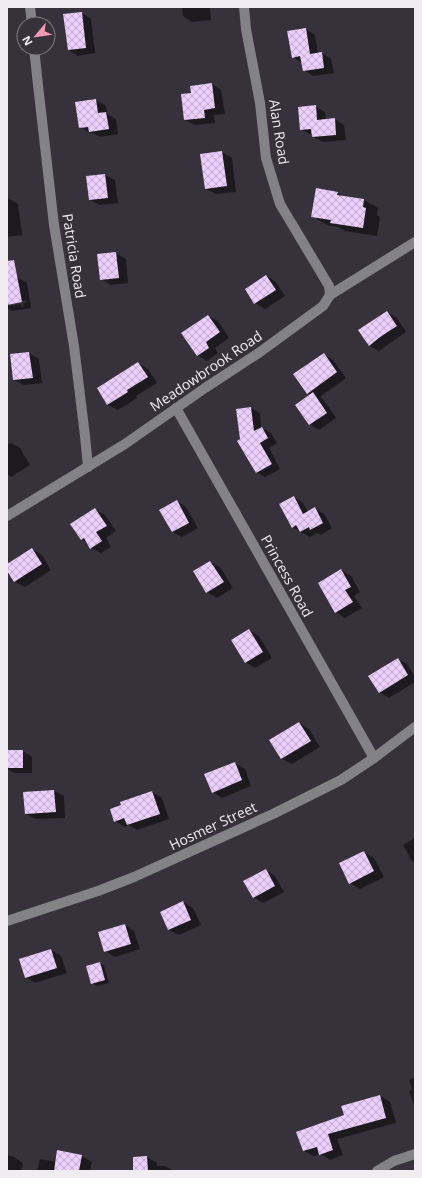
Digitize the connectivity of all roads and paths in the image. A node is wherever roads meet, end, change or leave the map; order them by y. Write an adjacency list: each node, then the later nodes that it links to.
1 (244, 7): 4 (street, Alan Road)
2 (35, 56): 6 (street, Patricia Road)
3 (415, 242): 4 (street, Meadowbrook Road)
4 (330, 295): 5 (street, Meadowbrook Road)
5 (176, 408): 6 (street, Meadowbrook Road); 9 (street, Princess Road)
6 (88, 467): 7 (street, Meadowbrook Road)
7 (7, 516)
8 (415, 727): 9 (street, Hosmer Street)
9 (374, 758): 10 (street, Hosmer Street)
10 (7, 921)
11 (415, 1154): 12 (street)
12 (377, 1171)

